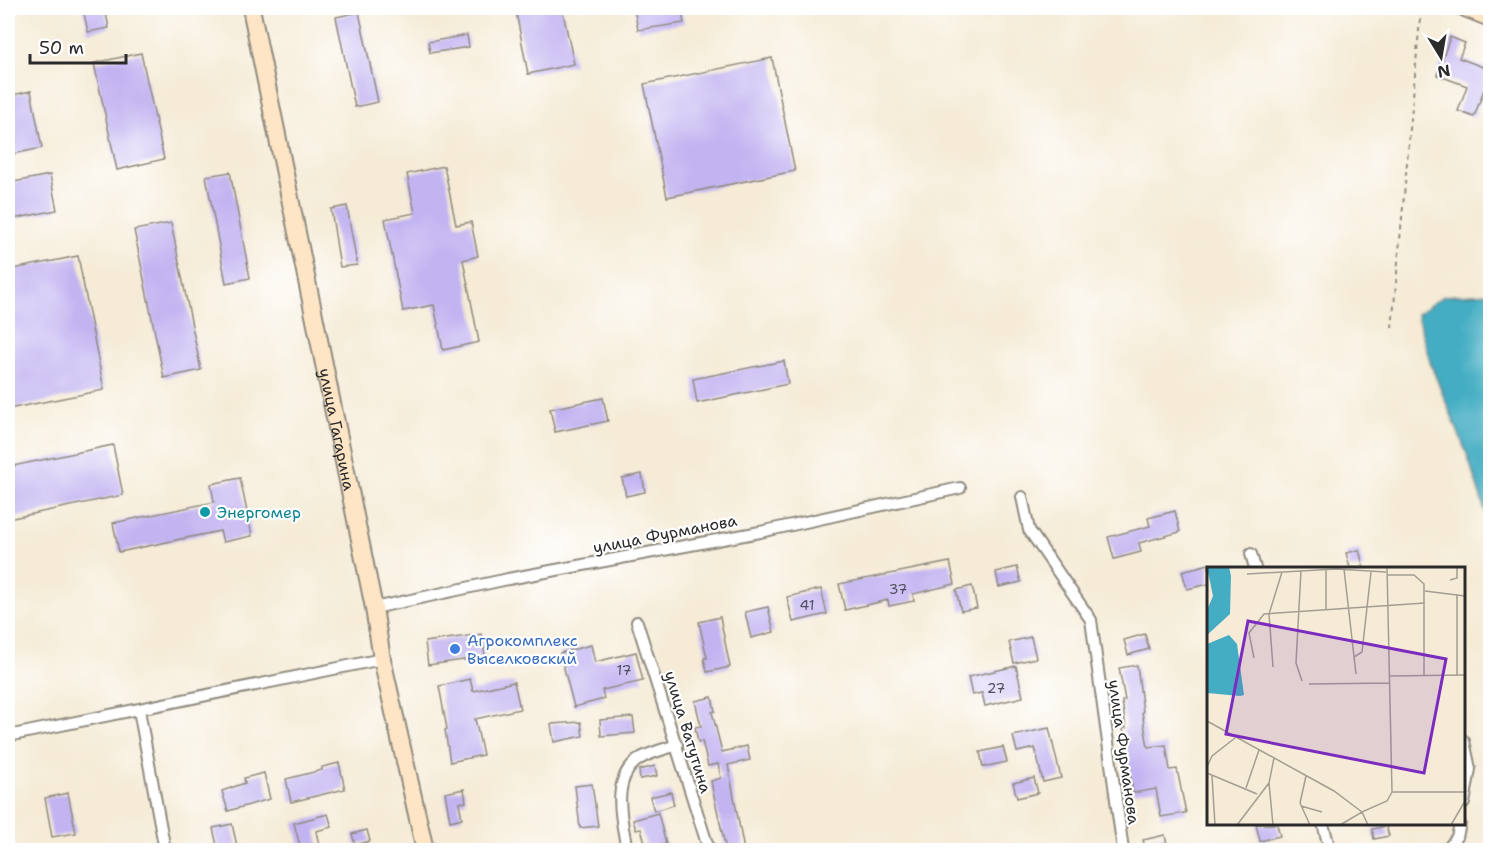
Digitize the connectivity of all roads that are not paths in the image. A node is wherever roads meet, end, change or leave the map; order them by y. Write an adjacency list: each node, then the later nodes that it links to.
1 (251, 8): 8 (main road, улица Гагарина)
2 (1466, 8): 3 (main road)
3 (1491, 18)
4 (960, 488): 8 (street, улица Фурманова)
5 (1022, 497): 22 (street, улица Фурманова)
6 (1251, 554): 7 (street)
7 (1255, 567)
8 (374, 608): 10 (main road, улица Гагарина)
9 (637, 622): 13 (street, улица Ватутина)
10 (382, 659): 11 (street); 19 (main road, улица Гагарина)
11 (139, 710): 12 (street); 18 (street)
12 (8, 736)
13 (677, 745): 20 (street); 21 (street, улица Ватутина)
14 (1465, 746): 15 (street)
15 (1465, 797)
16 (1323, 825): 23 (street)
17 (1460, 825): 24 (street)
18 (165, 850)
19 (425, 850)
20 (627, 850)
21 (709, 850)
22 (1123, 850)
23 (1330, 850)
24 (1446, 850)

